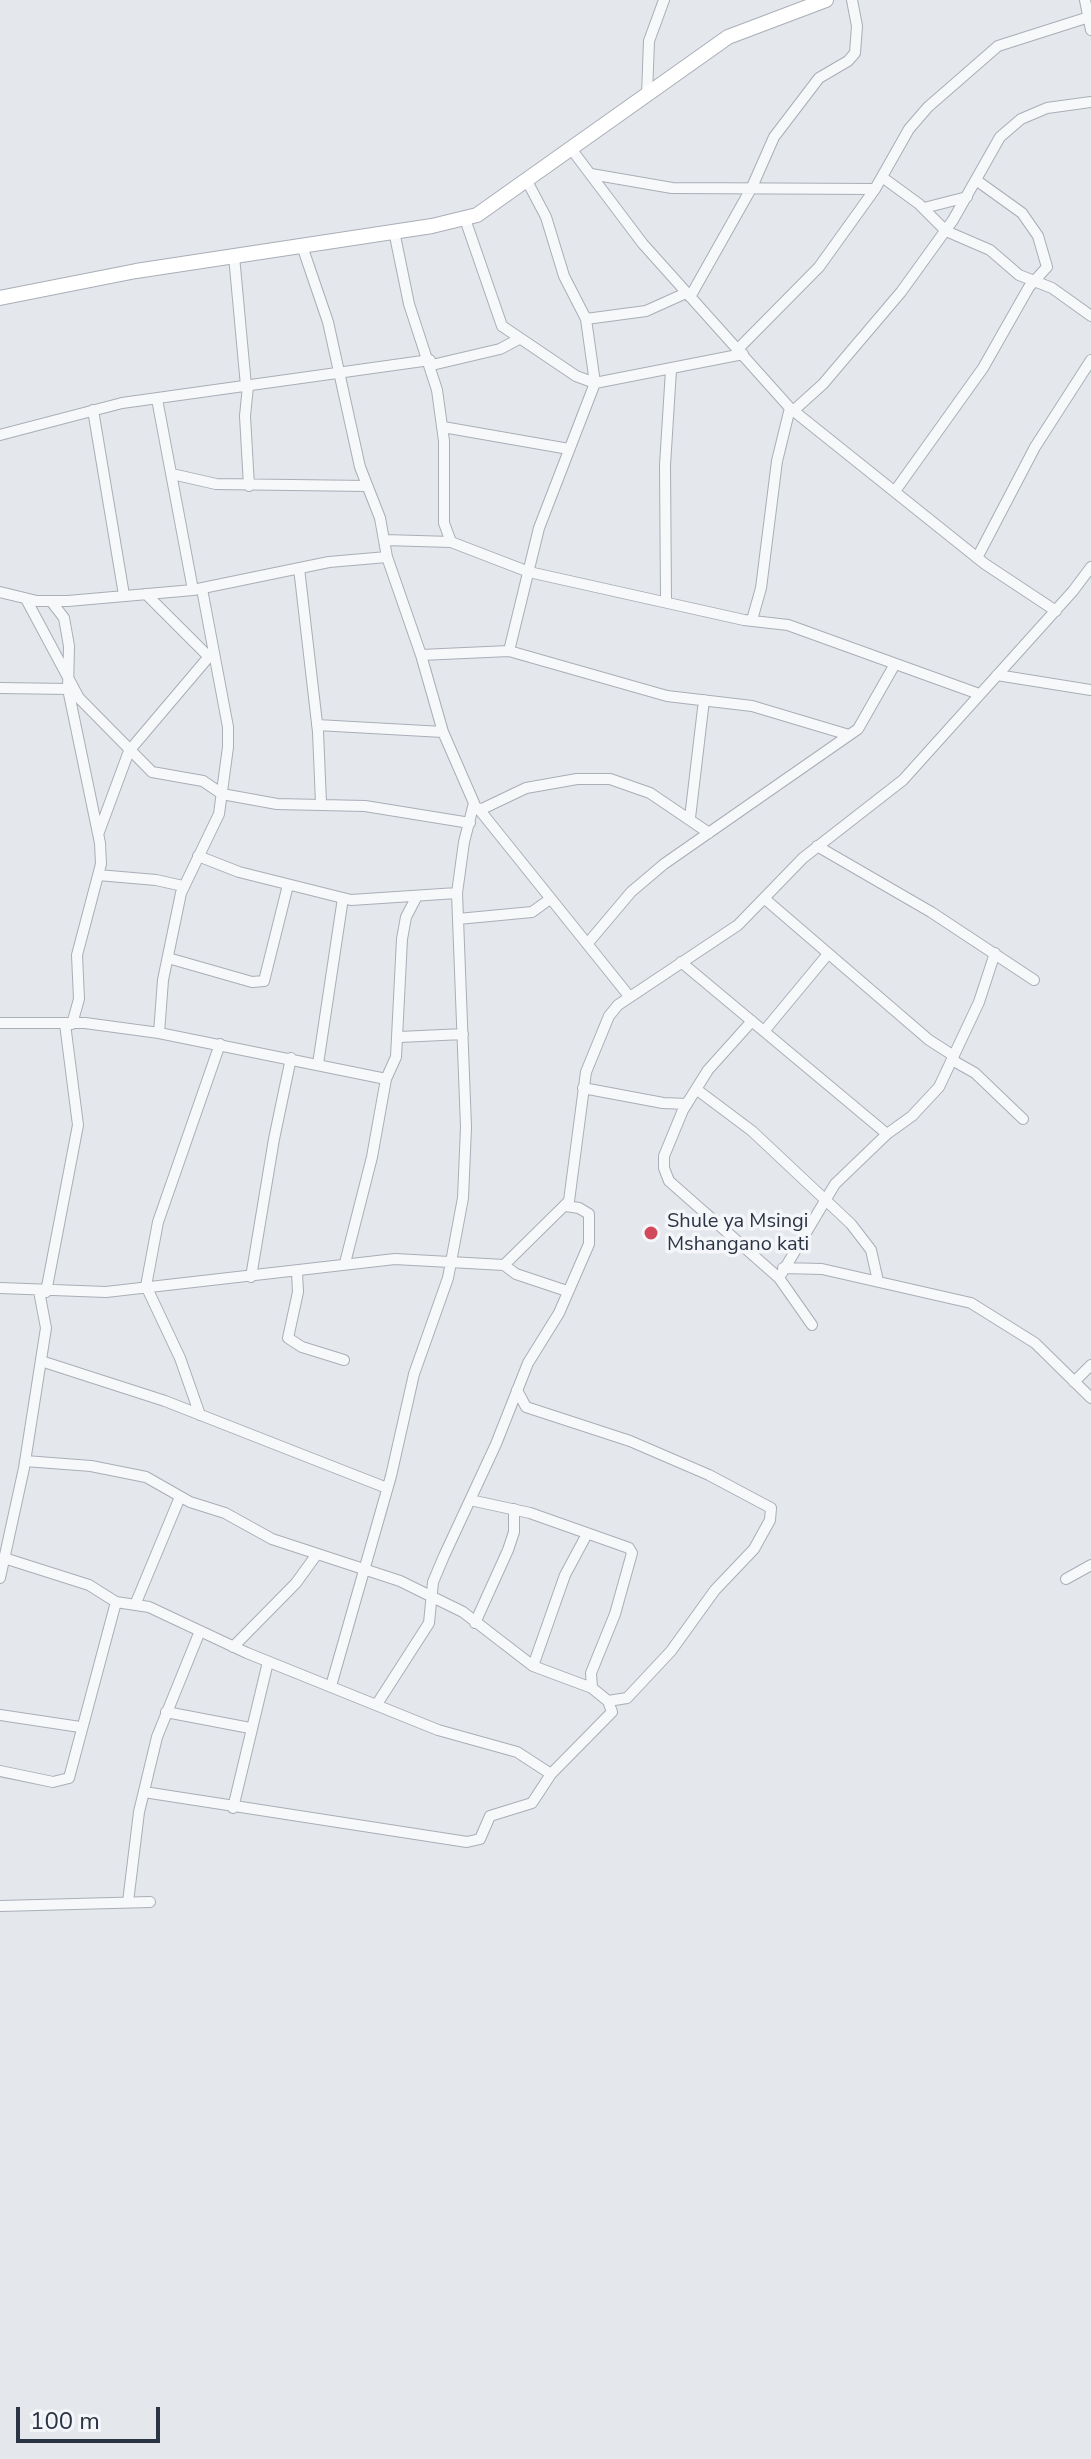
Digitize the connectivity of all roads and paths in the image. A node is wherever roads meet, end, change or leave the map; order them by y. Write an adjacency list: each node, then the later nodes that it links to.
1 (664, 0): 7 (street)
2 (826, 0): 7 (street)
3 (852, 0): 14 (street)
4 (1085, 0): 5 (street)
5 (1089, 17): 6 (street); 11 (street)
6 (1091, 30)
7 (647, 95): 9 (street)
8 (1091, 102): 12 (street)
9 (572, 150): 10 (street); 13 (street)
10 (591, 174): 14 (street); 24 (street)
11 (882, 177): 15 (street); 17 (street)
12 (976, 180): 16 (street); 23 (street)
13 (527, 181): 18 (street); 27 (street)
14 (752, 187): 15 (street); 24 (street)
15 (875, 189): 29 (street)
16 (967, 197): 17 (street); 20 (street)
17 (924, 208): 20 (street)
18 (465, 219): 19 (street); 28 (street)
19 (394, 231): 21 (street); 31 (street)
20 (946, 231): 23 (street); 38 (street)
21 (302, 246): 22 (street); 33 (street)
22 (234, 256): 25 (street); 35 (street)
23 (1036, 281): 26 (street); 45 (street)
24 (688, 295): 27 (street); 29 (street)
25 (0, 298)
26 (1091, 316)
27 (586, 319): 34 (street)
28 (519, 339): 31 (street); 34 (street)
29 (740, 352): 32 (street); 38 (street)
30 (1091, 360): 49 (street)
31 (431, 362): 33 (street); 39 (street)
32 (671, 370): 34 (street); 58 (street)
33 (339, 374): 35 (street); 44 (street)
34 (595, 383): 41 (street)
35 (247, 386): 36 (street); 43 (street)
36 (157, 399): 37 (street); 42 (street)
37 (93, 410): 40 (street); 56 (street)
38 (791, 410): 45 (street); 61 (street)
39 (443, 427): 41 (street); 47 (street)
40 (0, 435)
41 (569, 449): 52 (street)
42 (172, 474): 43 (street); 53 (street)
43 (249, 486): 44 (street)
44 (367, 486): 46 (street)
45 (895, 491): 49 (street)
46 (385, 540): 47 (street); 48 (street)
47 (451, 542): 52 (street)
48 (387, 557): 51 (street); 64 (street)
49 (977, 558): 60 (street)
50 (1091, 567): 60 (street)
51 (299, 568): 53 (street); 72 (street)
52 (529, 572): 58 (street); 62 (street)
53 (197, 590): 55 (street); 63 (street)
54 (0, 592): 57 (street)
55 (146, 594): 56 (street); 63 (street)
56 (124, 595): 59 (street)
57 (26, 599): 59 (street); 67 (street)
58 (666, 600): 61 (street)
59 (51, 601): 67 (street)
60 (1056, 611): 66 (street)
61 (752, 620): 65 (street)
62 (509, 651): 64 (street); 71 (street)
63 (210, 655): 75 (street); 76 (street)
64 (421, 655): 73 (street)
65 (895, 664): 70 (street); 74 (street)
66 (997, 675): 69 (street); 70 (street)
67 (68, 684): 68 (street); 75 (street); 81 (street)
68 (0, 688)
69 (1091, 690)
70 (979, 694): 83 (street)
71 (704, 700): 74 (street); 79 (street)
72 (317, 725): 73 (street); 77 (street)
73 (443, 732): 78 (street)
74 (849, 735): 82 (street)
75 (129, 751): 76 (street); 81 (street)
76 (222, 794): 77 (street); 84 (street)
77 (321, 803): 80 (street)
78 (477, 807): 79 (street); 80 (street); 91 (street)
79 (690, 818): 82 (street)
80 (470, 823): 88 (street)
81 (98, 833): 85 (street)
82 (709, 833): 94 (street)
83 (817, 846): 92 (street); 95 (street)
84 (198, 856): 86 (street); 87 (street)
85 (98, 875): 87 (street); 103 (street)
86 (288, 885): 90 (street); 97 (street)
87 (183, 886): 97 (street)
88 (457, 893): 89 (street); 93 (street)
89 (417, 896): 90 (street); 107 (street)
90 (343, 898): 111 (street)
91 (550, 899): 93 (street); 94 (street)
92 (765, 899): 96 (street); 98 (street)
93 (458, 919): 106 (street)
94 (588, 943): 100 (street)
95 (995, 953): 99 (street); 110 (street)
96 (828, 954): 104 (street); 110 (street)
97 (168, 958): 105 (street)
98 (681, 962): 100 (street); 101 (street)
99 (1034, 980)
100 (629, 996): 113 (street)
101 (752, 1021): 104 (street); 114 (street)
102 (0, 1023): 103 (street)
103 (68, 1024): 105 (street); 131 (street)
104 (765, 1030): 117 (street)
105 (159, 1033): 108 (street)
106 (463, 1034): 107 (street); 120 (street)
107 (400, 1037): 112 (street)
108 (220, 1044): 109 (street); 129 (street)
109 (291, 1058): 111 (street); 126 (street)
110 (953, 1058): 116 (street); 117 (street)
111 (318, 1064): 112 (street)
112 (386, 1079): 121 (street)
113 (583, 1088): 115 (street); 119 (street)
114 (696, 1089): 115 (street); 118 (street)
115 (687, 1104): 124 (street)
116 (1023, 1119)
117 (887, 1134): 118 (street)
118 (823, 1200): 123 (street); 128 (street)
119 (566, 1206): 122 (street); 132 (street)
120 (451, 1260): 121 (street); 122 (street); 142 (street)
121 (345, 1263): 125 (street)
122 (504, 1265): 132 (street)
123 (785, 1268): 124 (street); 127 (street); 128 (street)
124 (769, 1270): 127 (street)
125 (297, 1272): 126 (street); 134 (street)
126 (251, 1277): 129 (street)
127 (779, 1278): 133 (street)
128 (878, 1281): 137 (street)
129 (146, 1286): 131 (street); 140 (street)
130 (0, 1288): 131 (street)
131 (43, 1291): 135 (street)
132 (567, 1291): 138 (street)
133 (812, 1325)
134 (344, 1360)
135 (41, 1361): 140 (street); 141 (street)
136 (1091, 1365): 137 (street)
137 (1074, 1382): 139 (street)
138 (517, 1390): 144 (street); 163 (street)
139 (1091, 1398)
140 (200, 1415): 142 (street)
141 (25, 1461): 143 (street); 148 (street)
142 (387, 1488): 150 (street)
143 (180, 1497): 147 (street); 155 (street)
144 (470, 1500): 145 (street); 153 (street)
145 (514, 1509): 146 (street); 156 (street)
146 (587, 1534): 160 (street); 162 (street)
147 (317, 1554): 150 (street); 158 (street)
148 (4, 1558): 151 (street); 154 (street)
149 (1091, 1565): 152 (street)
150 (362, 1567): 153 (street); 161 (street)
151 (0, 1578)
152 (1066, 1579)
153 (431, 1598): 156 (street); 164 (street)
154 (116, 1602): 155 (street); 167 (street)
155 (135, 1605): 157 (street)
156 (475, 1623): 160 (street)
157 (200, 1631): 158 (street); 165 (street)
158 (233, 1647): 159 (street)
159 (268, 1662): 161 (street); 168 (street)
160 (533, 1666): 162 (street)
161 (331, 1686): 164 (street)
162 (592, 1688): 163 (street)
163 (608, 1701): 170 (street)
164 (377, 1704): 170 (street)
165 (166, 1712): 168 (street); 171 (street)
166 (0, 1715): 167 (street)
167 (80, 1727): 169 (street)
168 (250, 1728): 172 (street)
169 (0, 1771)
170 (551, 1774): 172 (street)
171 (144, 1792): 172 (street); 173 (street)
172 (233, 1808)
173 (128, 1902): 174 (street); 175 (street)
174 (150, 1902)
175 (0, 1906)

